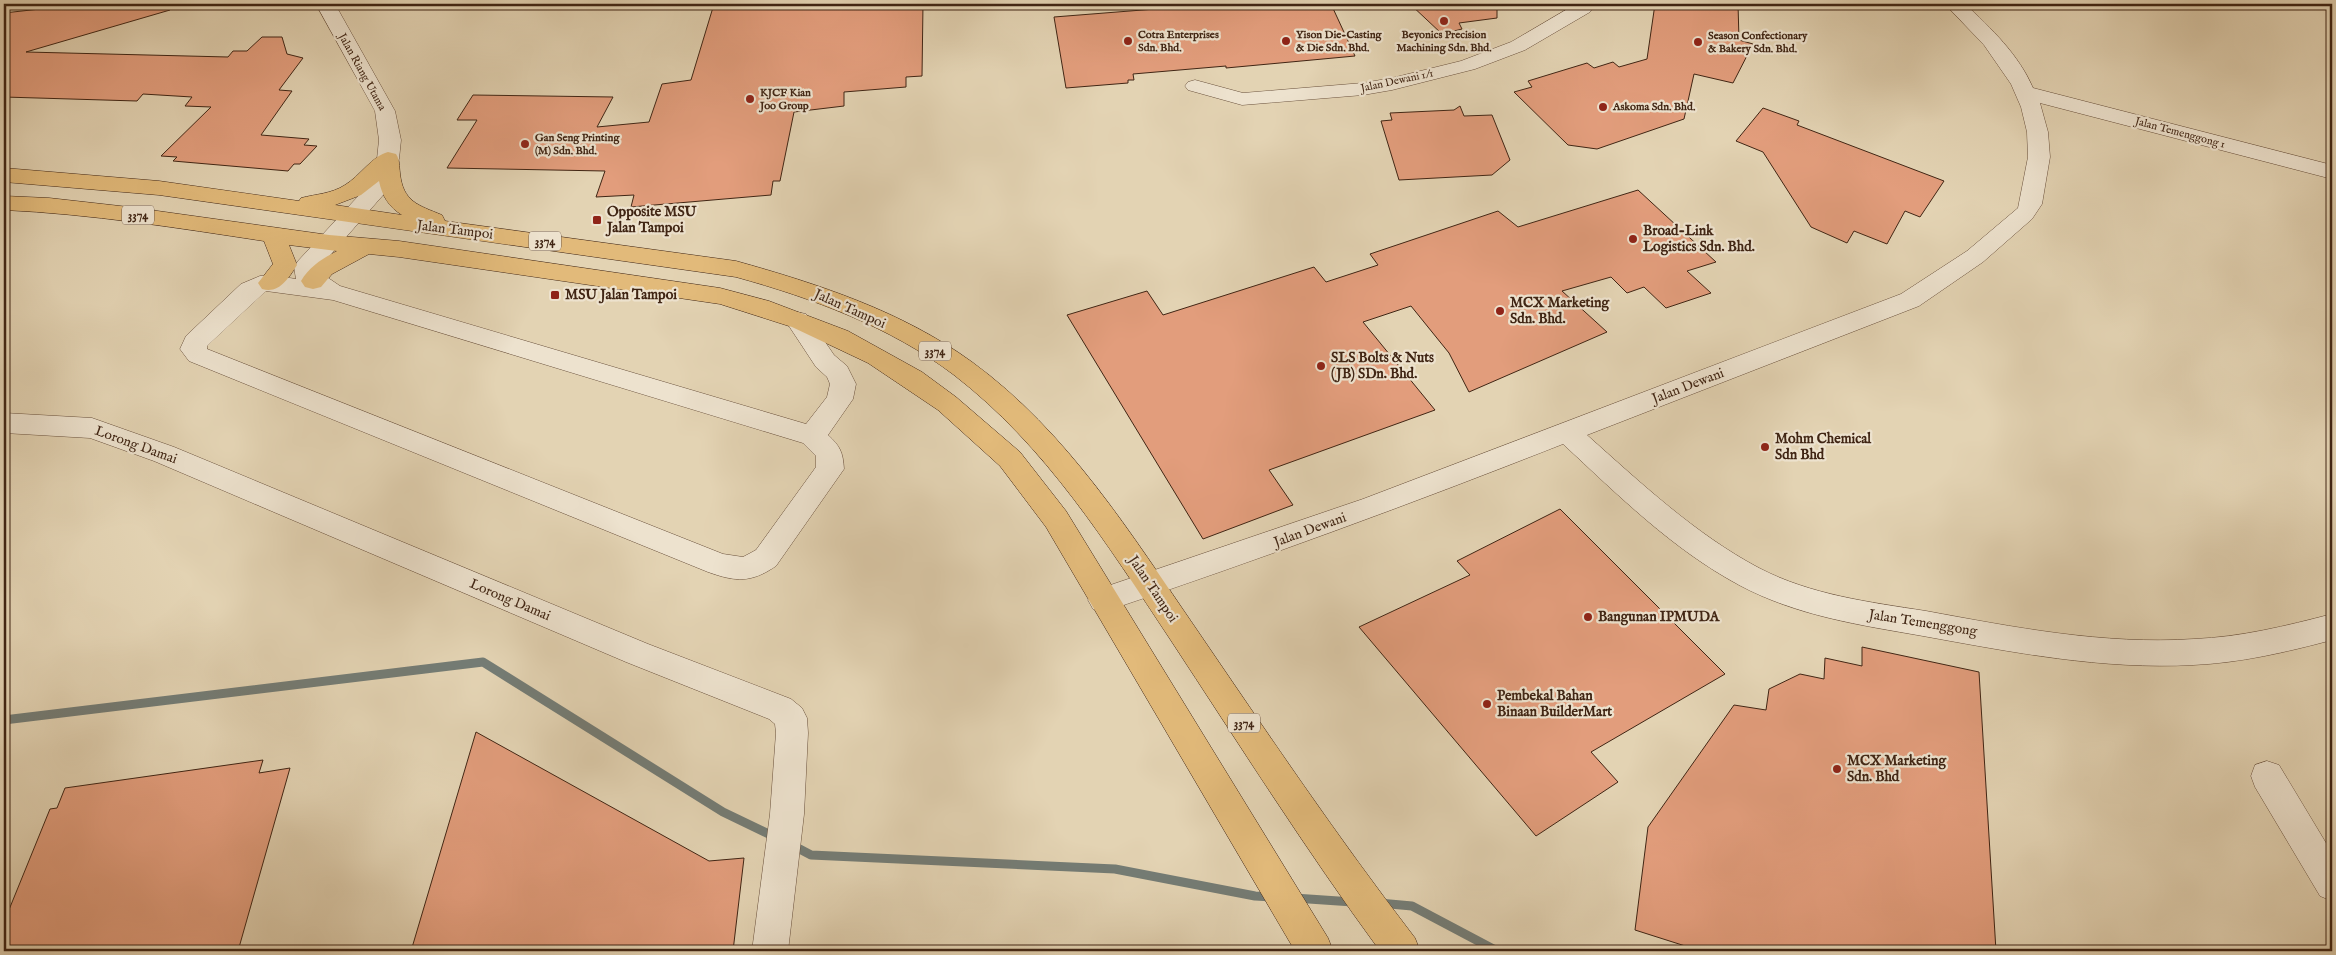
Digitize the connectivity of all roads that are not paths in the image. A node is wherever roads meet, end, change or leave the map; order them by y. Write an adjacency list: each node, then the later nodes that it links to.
1 (325, 4): 6 (street, Jalan Riang Utama)
2 (1584, 4): 4 (street, Jalan Dewani 1/1)
3 (1954, 4): 5 (street, Jalan Dewani)
4 (1194, 86)
5 (2027, 93): 7 (street, Jalan Temenggong 1); 20 (street, Jalan Dewani)
6 (388, 159): 10 (main road); 11 (street, Jalan Riang Utama); 12 (main road)
7 (2332, 172)
8 (4, 175): 10 (main road, Jalan Tampoi / 3374)
9 (4, 203): 13 (main road, Jalan Tampoi / 3374)
10 (284, 206): 11 (main road, Jalan Tampoi / 3374)
11 (354, 216): 12 (main road, Jalan Tampoi / 3374); 14 (street, Jalan Riang Utama)
12 (457, 229): 22 (main road, Jalan Tampoi / 3374)
13 (272, 234): 14 (main road, Jalan Tampoi / 3374); 16 (main road)
14 (329, 242): 15 (main road, Jalan Tampoi / 3374); 17 (street, Jalan Riang Utama)
15 (366, 246): 17 (main road); 18 (main road, Jalan Tampoi / 3374)
16 (270, 283): 17 (street); 21 (street)
17 (324, 286): 21 (street)
18 (797, 320): 21 (street); 23 (main road, Jalan Tampoi / 3374)
19 (4, 423): 27 (street, Lorong Damai)
20 (1567, 432): 22 (street, Jalan Dewani); 24 (street, Jalan Temenggong)
21 (812, 436)
22 (1150, 584): 23 (street, Jalan Dewani); 29 (main road, Jalan Tampoi / 3374)
23 (1103, 600): 28 (main road, Jalan Tampoi / 3374)
24 (2332, 627)
25 (2267, 776): 26 (street)
26 (2332, 884)
27 (770, 951)
28 (1315, 951)
29 (1402, 951)

